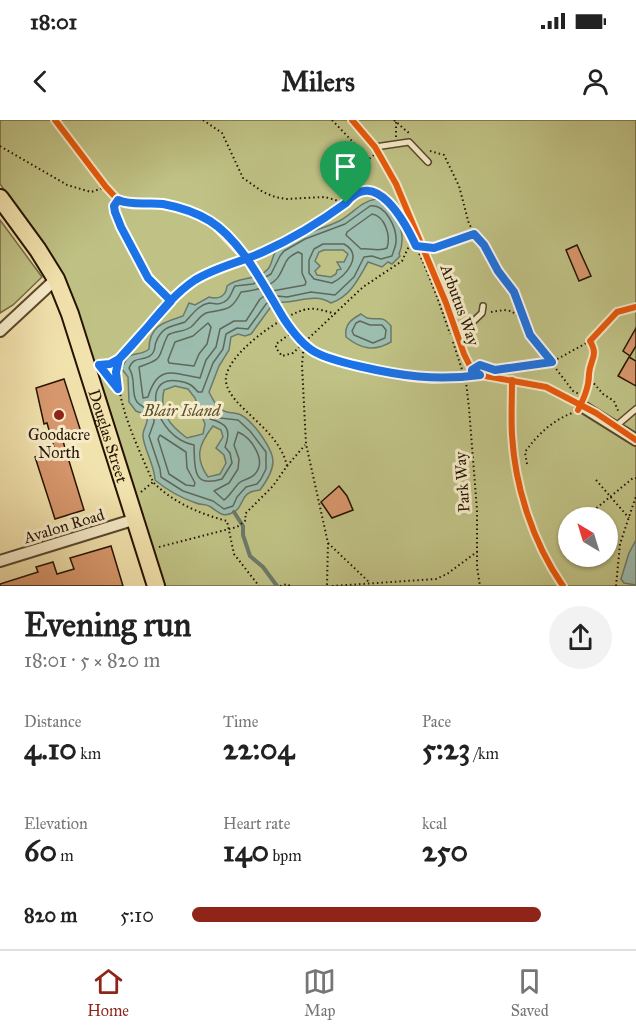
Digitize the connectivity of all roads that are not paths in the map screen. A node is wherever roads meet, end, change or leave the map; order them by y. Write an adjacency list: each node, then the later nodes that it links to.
1 (379, 152): 2 (lane)
2 (428, 162)
3 (0, 198): 4 (main road, Douglas Street)
4 (57, 279): 6 (street); 12 (main road, Douglas Street)
5 (483, 306): 7 (lane)
6 (0, 331)
7 (458, 336)
8 (581, 404): 10 (street)
9 (636, 408): 10 (lane)
10 (619, 423): 11 (street)
11 (636, 440)
12 (136, 519): 13 (street, Avalon Road); 14 (main road, Douglas Street)
13 (0, 561)
14 (156, 586)

